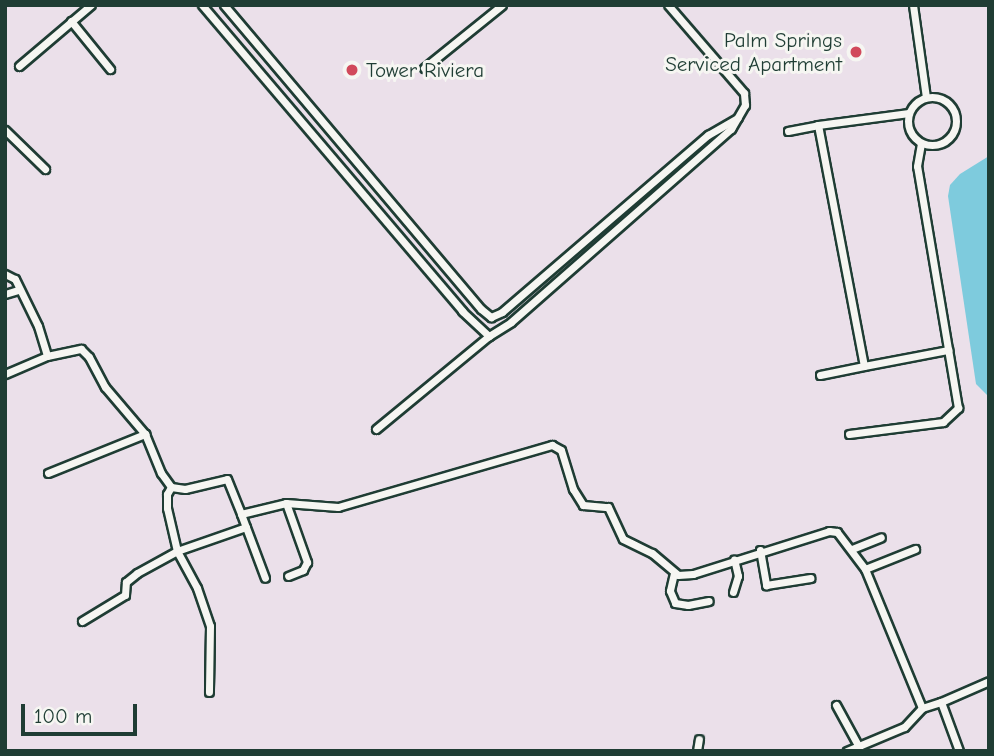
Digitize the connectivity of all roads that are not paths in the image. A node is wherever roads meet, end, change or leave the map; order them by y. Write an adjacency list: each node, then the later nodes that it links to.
1 (91, 5): 7 (street)
2 (202, 5): 19 (street)
3 (224, 5): 17 (street)
4 (502, 5): 9 (street)
5 (668, 5): 13 (street)
6 (913, 5): 11 (street)
7 (71, 21): 8 (street); 10 (street)
8 (19, 66)
9 (425, 68)
10 (110, 69)
11 (926, 97): 12 (street); 18 (street)
12 (909, 113): 14 (street); 18 (street)
13 (738, 118): 17 (street); 24 (street)
14 (818, 125): 16 (street); 27 (street)
15 (5, 130): 20 (street)
16 (788, 131)
17 (333, 134): 19 (street)
18 (921, 143): 25 (street)
19 (320, 144): 24 (street)
20 (45, 169)
21 (5, 274): 22 (street)
22 (18, 290): 23 (street); 26 (street)
23 (5, 294)
24 (489, 335): 30 (street)
25 (948, 349): 27 (street); 32 (street)
26 (47, 356): 28 (street); 31 (street)
27 (864, 366): 29 (street)
28 (5, 374)
29 (820, 374)
30 (376, 429)
31 (145, 434): 33 (street); 34 (street)
32 (849, 434)
33 (48, 473)
34 (171, 487): 36 (street); 42 (street)
35 (286, 503): 36 (street); 45 (street); 46 (street)
36 (241, 514): 37 (street)
37 (246, 527): 42 (street); 47 (street)
38 (881, 537): 39 (street)
39 (852, 549): 41 (street); 44 (street)
40 (915, 549): 44 (street)
41 (760, 550): 43 (street); 48 (street)
42 (177, 551): 51 (street); 53 (street)
43 (734, 559): 45 (street); 49 (street)
44 (865, 569): 56 (street)
45 (674, 573): 50 (street)
46 (288, 576)
47 (265, 578)
48 (810, 578)
49 (733, 592)
50 (709, 601)
51 (82, 621)
52 (989, 681): 54 (street)
53 (209, 692)
54 (941, 702): 56 (street); 61 (street)
55 (836, 705): 58 (street)
56 (922, 708): 58 (street)
57 (699, 739): 59 (street)
58 (859, 747): 60 (street)
59 (697, 751)
60 (847, 751)
61 (959, 751)

